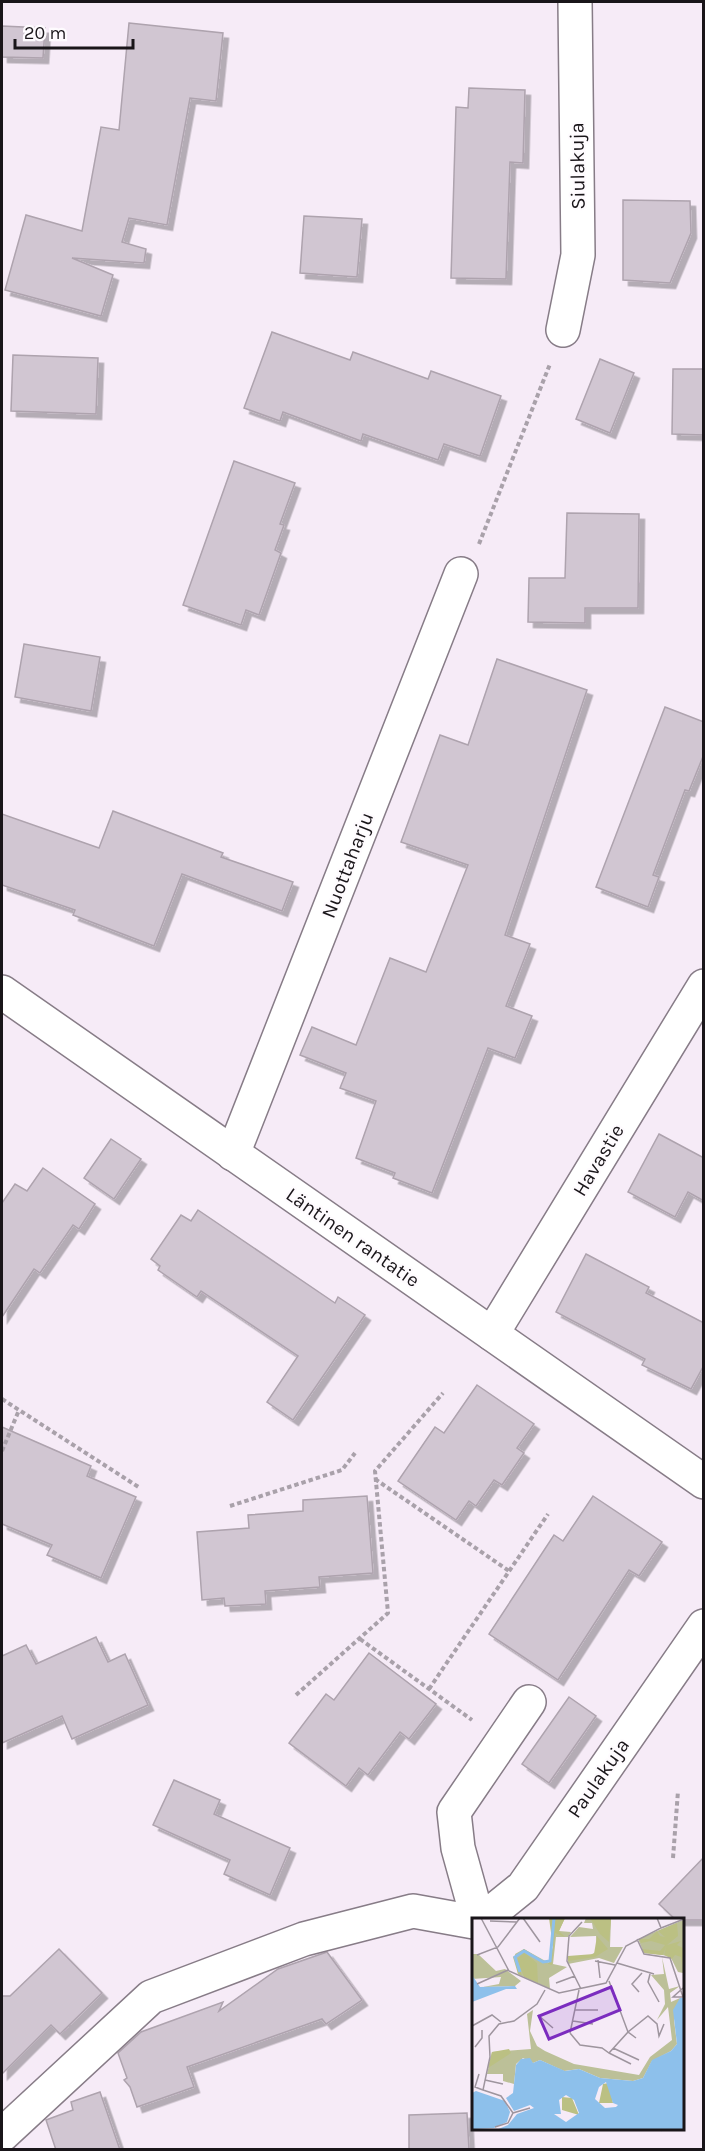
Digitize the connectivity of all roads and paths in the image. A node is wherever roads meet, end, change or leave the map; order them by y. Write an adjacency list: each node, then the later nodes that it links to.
1 (575, 2): 2 (street, Siulakuja)
2 (563, 330): 3 (path)
3 (461, 574): 6 (street, Nuottaharju)
4 (704, 986): 7 (street, Havastie)
5 (2, 992): 6 (street, Läntinen rantatie)
6 (233, 1154): 7 (street, Läntinen rantatie)
7 (492, 1334): 14 (street, Läntinen rantatie)
8 (443, 1393): 13 (path)
9 (2, 1399): 10 (path)
10 (20, 1410): 11 (path); 15 (path)
11 (2, 1451)
12 (355, 1453): 16 (path)
13 (375, 1479): 18 (path); 20 (path)
14 (704, 1482)
15 (140, 1488)
16 (230, 1506)
17 (548, 1514): 18 (path)
18 (509, 1571): 21 (path)
19 (704, 1626): 28 (street, Paulakuja)
20 (360, 1639): 21 (path); 22 (path)
21 (429, 1689): 24 (path)
22 (296, 1695)
23 (529, 1702): 24 (street)
24 (501, 1742): 27 (street)
25 (678, 1791): 26 (path)
26 (673, 1858)
27 (475, 1918)
28 (484, 1918)
29 (472, 1920): 30 (street)
30 (2, 2134)

